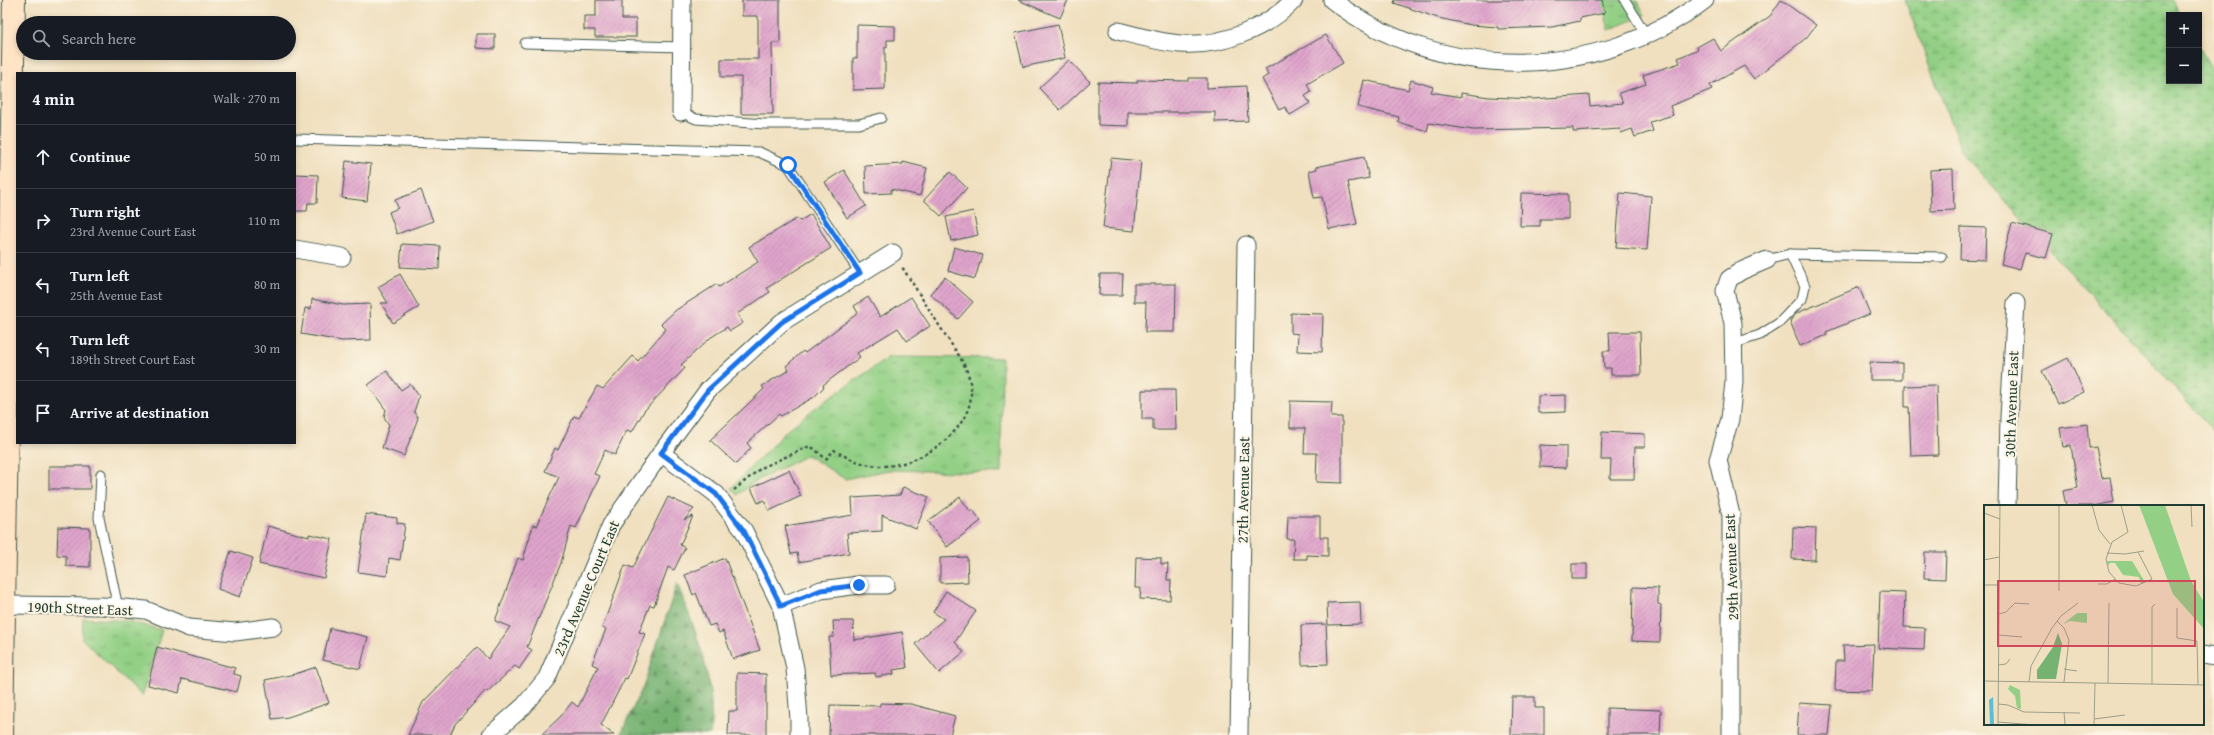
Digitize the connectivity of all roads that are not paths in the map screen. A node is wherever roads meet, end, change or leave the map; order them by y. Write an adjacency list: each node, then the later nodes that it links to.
1 (14, 0): 10 (street)
2 (682, 0): 11 (street)
3 (1294, 0): 7 (street)
4 (1332, 0): 8 (street)
5 (1625, 0): 8 (lane)
6 (1705, 0): 8 (street)
7 (1118, 31)
8 (1646, 35)
9 (525, 43): 11 (lane)
10 (7, 45): 14 (street)
11 (682, 47): 12 (street)
12 (681, 112): 13 (lane)
13 (881, 118)
14 (14, 135): 26 (street)
15 (296, 139): 23 (lane)
16 (1246, 245): 40 (street, 27th Avenue East)
17 (296, 249): 20 (street)
18 (893, 253): 23 (street, 23rd Avenue Court East)
19 (1790, 254): 21 (lane); 22 (lane); 25 (lane)
20 (342, 257)
21 (1942, 257)
22 (1767, 260): 25 (street, 29th Avenue East)
23 (860, 273): 27 (street, 23rd Avenue Court East)
24 (2016, 303): 29 (street, 30th Avenue East)
25 (1732, 344): 41 (street, 29th Avenue East)
26 (12, 374): 31 (street)
27 (661, 453): 32 (street); 38 (street, 23rd Avenue Court East)
28 (101, 474): 33 (lane)
29 (2007, 505)
30 (886, 585): 32 (street)
31 (4, 605): 33 (street, 190th Street East); 37 (street)
32 (781, 606): 39 (street)
33 (118, 608): 34 (street, 190th Street East)
34 (273, 627)
35 (2204, 655): 36 (street)
36 (2214, 657)
37 (2, 735)
38 (491, 735)
39 (799, 735)
40 (1239, 735)
41 (1731, 735)

